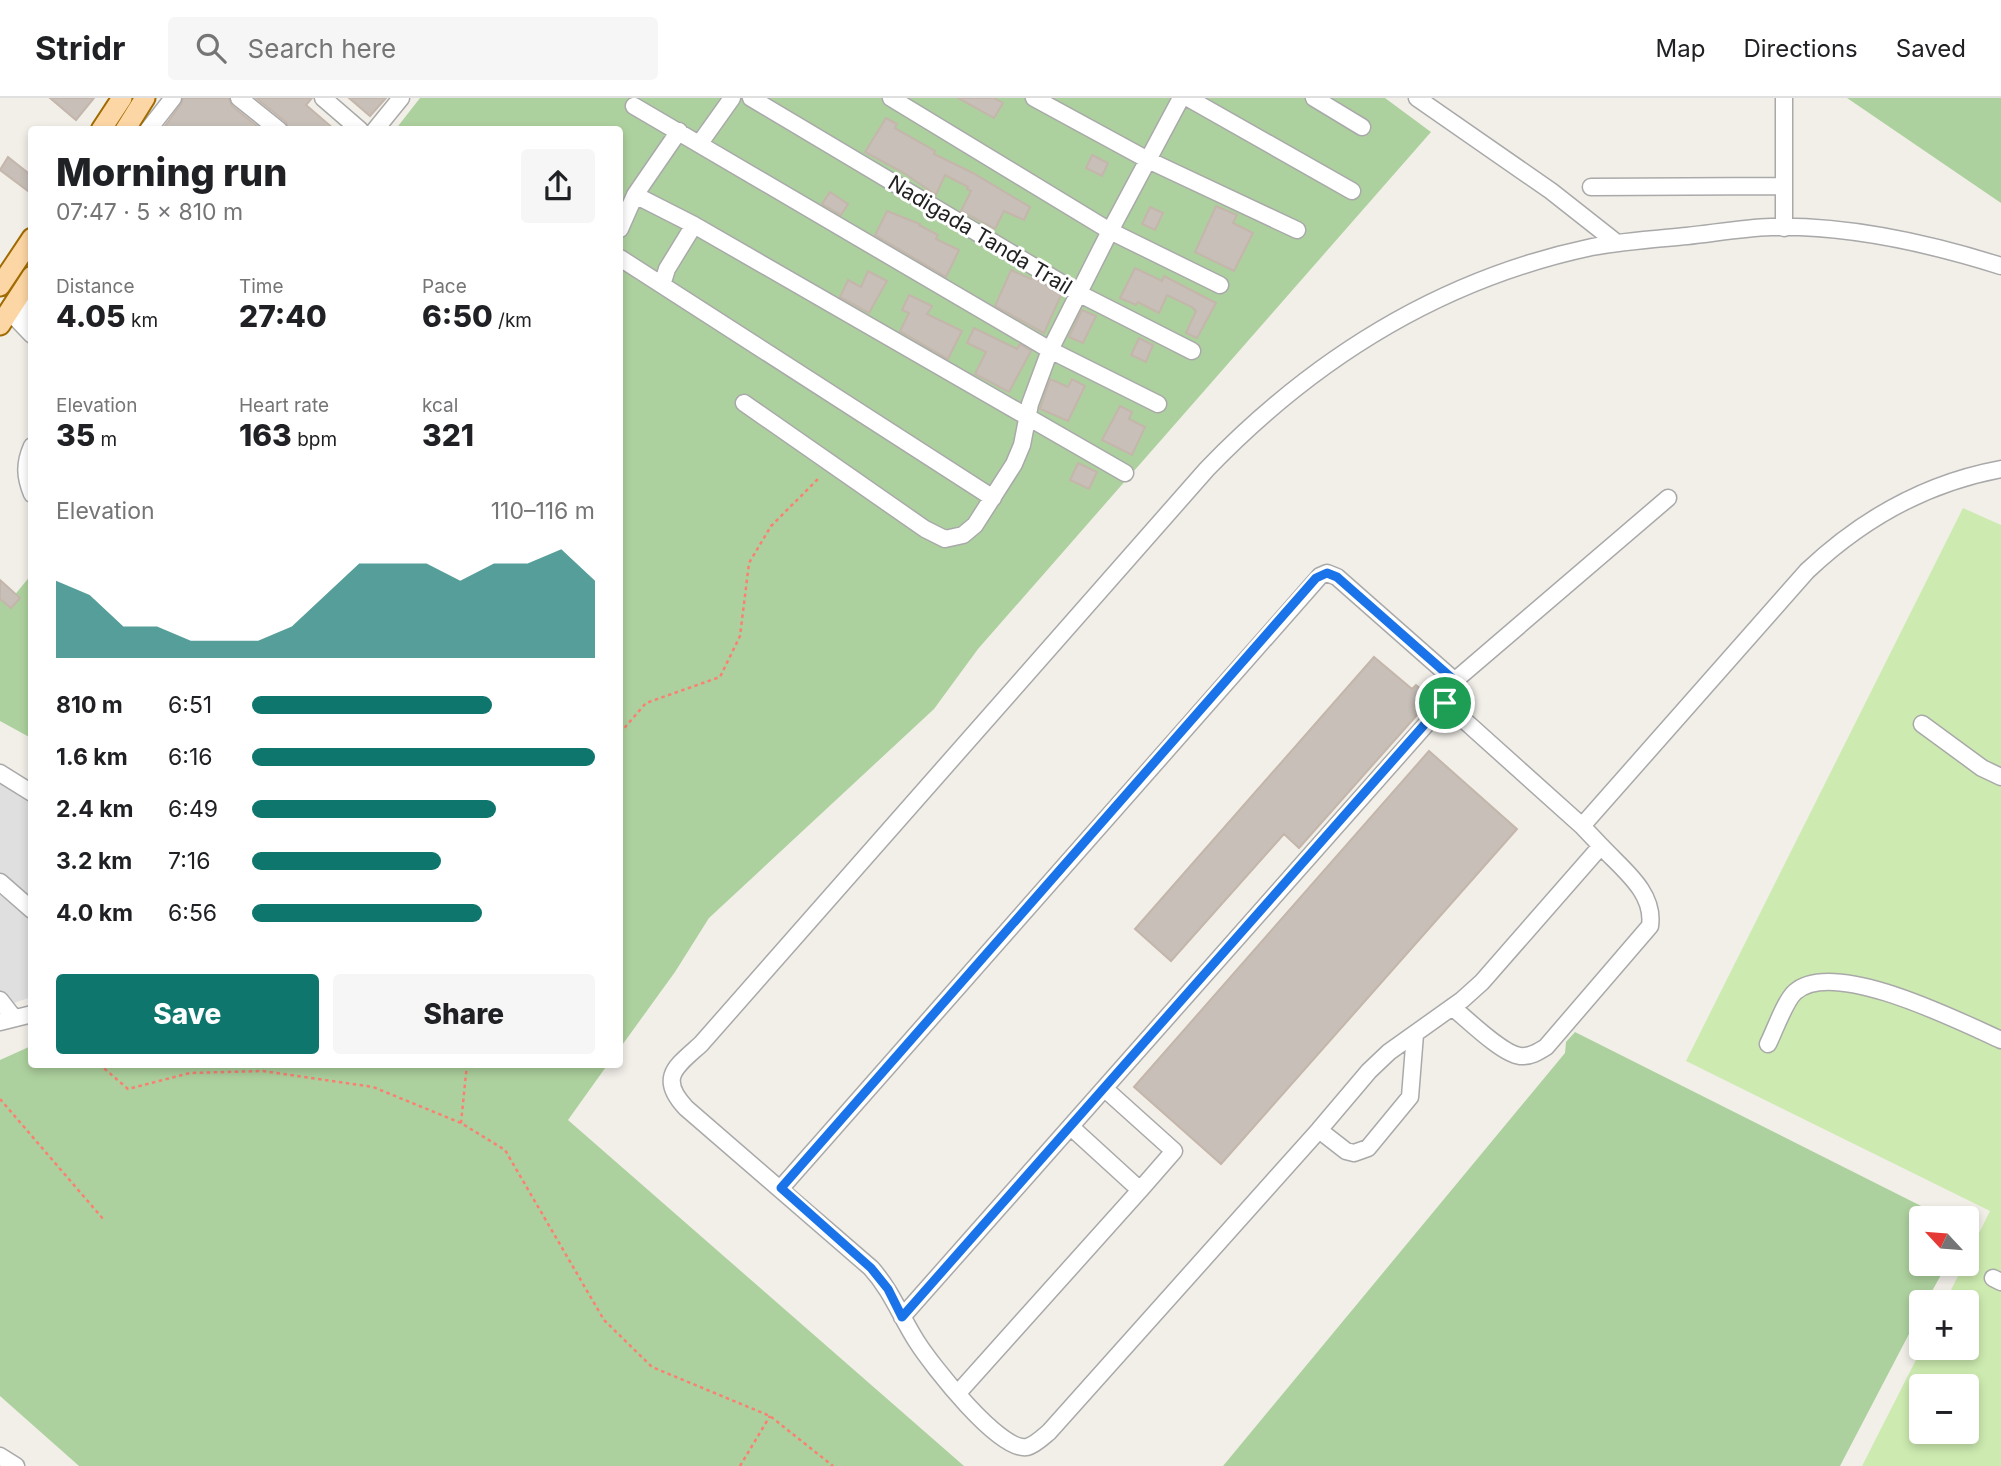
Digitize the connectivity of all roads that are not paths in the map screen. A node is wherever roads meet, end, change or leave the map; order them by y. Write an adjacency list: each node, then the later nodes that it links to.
1 (122, 98): 17 (main road)
2 (145, 98): 18 (main road)
3 (173, 98): 19 (street)
4 (239, 98): 20 (street)
5 (323, 98): 21 (street)
6 (401, 98): 22 (street)
7 (732, 98): 25 (street)
8 (751, 98): 44 (street, Nadigada Tanda Trail)
9 (891, 98): 34 (street)
10 (1034, 98): 26 (street)
11 (1181, 98): 26 (street)
12 (1188, 98): 29 (street)
13 (1314, 98): 23 (street)
14 (1417, 98): 36 (street)
15 (1784, 98): 27 (street)
16 (634, 106): 24 (street)
17 (104, 126)
18 (128, 126)
19 (152, 126)
20 (274, 126)
21 (355, 126)
22 (378, 126)
23 (1362, 127)
24 (679, 131): 25 (street); 30 (street)
25 (700, 143): 48 (street)
26 (1148, 160): 34 (street); 35 (street)
27 (1784, 186): 28 (street); 33 (street)
28 (1591, 187)
29 (1352, 191)
30 (635, 195): 31 (street); 32 (street)
31 (623, 222)
32 (694, 225): 41 (street); 52 (street)
33 (1784, 228): 36 (street); 39 (street)
34 (1110, 230): 42 (street); 44 (street)
35 (1297, 230)
36 (1617, 243): 79 (street)
37 (28, 244): 43 (main road)
38 (623, 260): 41 (street)
39 (2001, 266)
40 (28, 282): 45 (main road)
41 (662, 285): 57 (street)
42 (1220, 285)
43 (0, 286)
44 (1080, 294): 48 (street); 49 (street, Nadigada Tanda Trail)
45 (8, 312): 46 (street); 47 (street)
46 (28, 313)
47 (28, 331)
48 (1050, 350): 51 (street); 52 (street)
49 (1192, 351)
50 (744, 403): 57 (street)
51 (1158, 404)
52 (1027, 418): 55 (street); 57 (street)
53 (28, 456): 56 (street)
54 (2001, 469): 65 (street)
55 (1125, 473)
56 (28, 484)
57 (993, 498)
58 (1668, 498): 59 (street)
59 (1455, 681): 60 (street); 79 (street)
60 (1445, 703): 65 (street); 76 (street)
61 (1922, 724): 63 (street)
62 (0, 773): 64 (street)
63 (2001, 778)
64 (28, 790)
65 (1582, 826): 66 (street)
66 (1601, 846): 70 (street); 70 (street)
67 (0, 882): 68 (street)
68 (28, 906)
69 (0, 1000): 72 (street)
70 (1452, 1007): 73 (street)
71 (28, 1015): 72 (street)
72 (7, 1020)
73 (1415, 1034): 78 (street); 78 (street)
74 (2001, 1040): 75 (street)
75 (1768, 1044)
76 (1105, 1088): 77 (street); 80 (street)
77 (1071, 1127): 80 (street); 81 (street)
78 (1319, 1130): 82 (street)
79 (781, 1188): 81 (street)
80 (1140, 1189): 82 (street)
81 (902, 1317): 82 (street)
82 (958, 1393)
83 (0, 1456): 84 (street)
84 (16, 1466)

